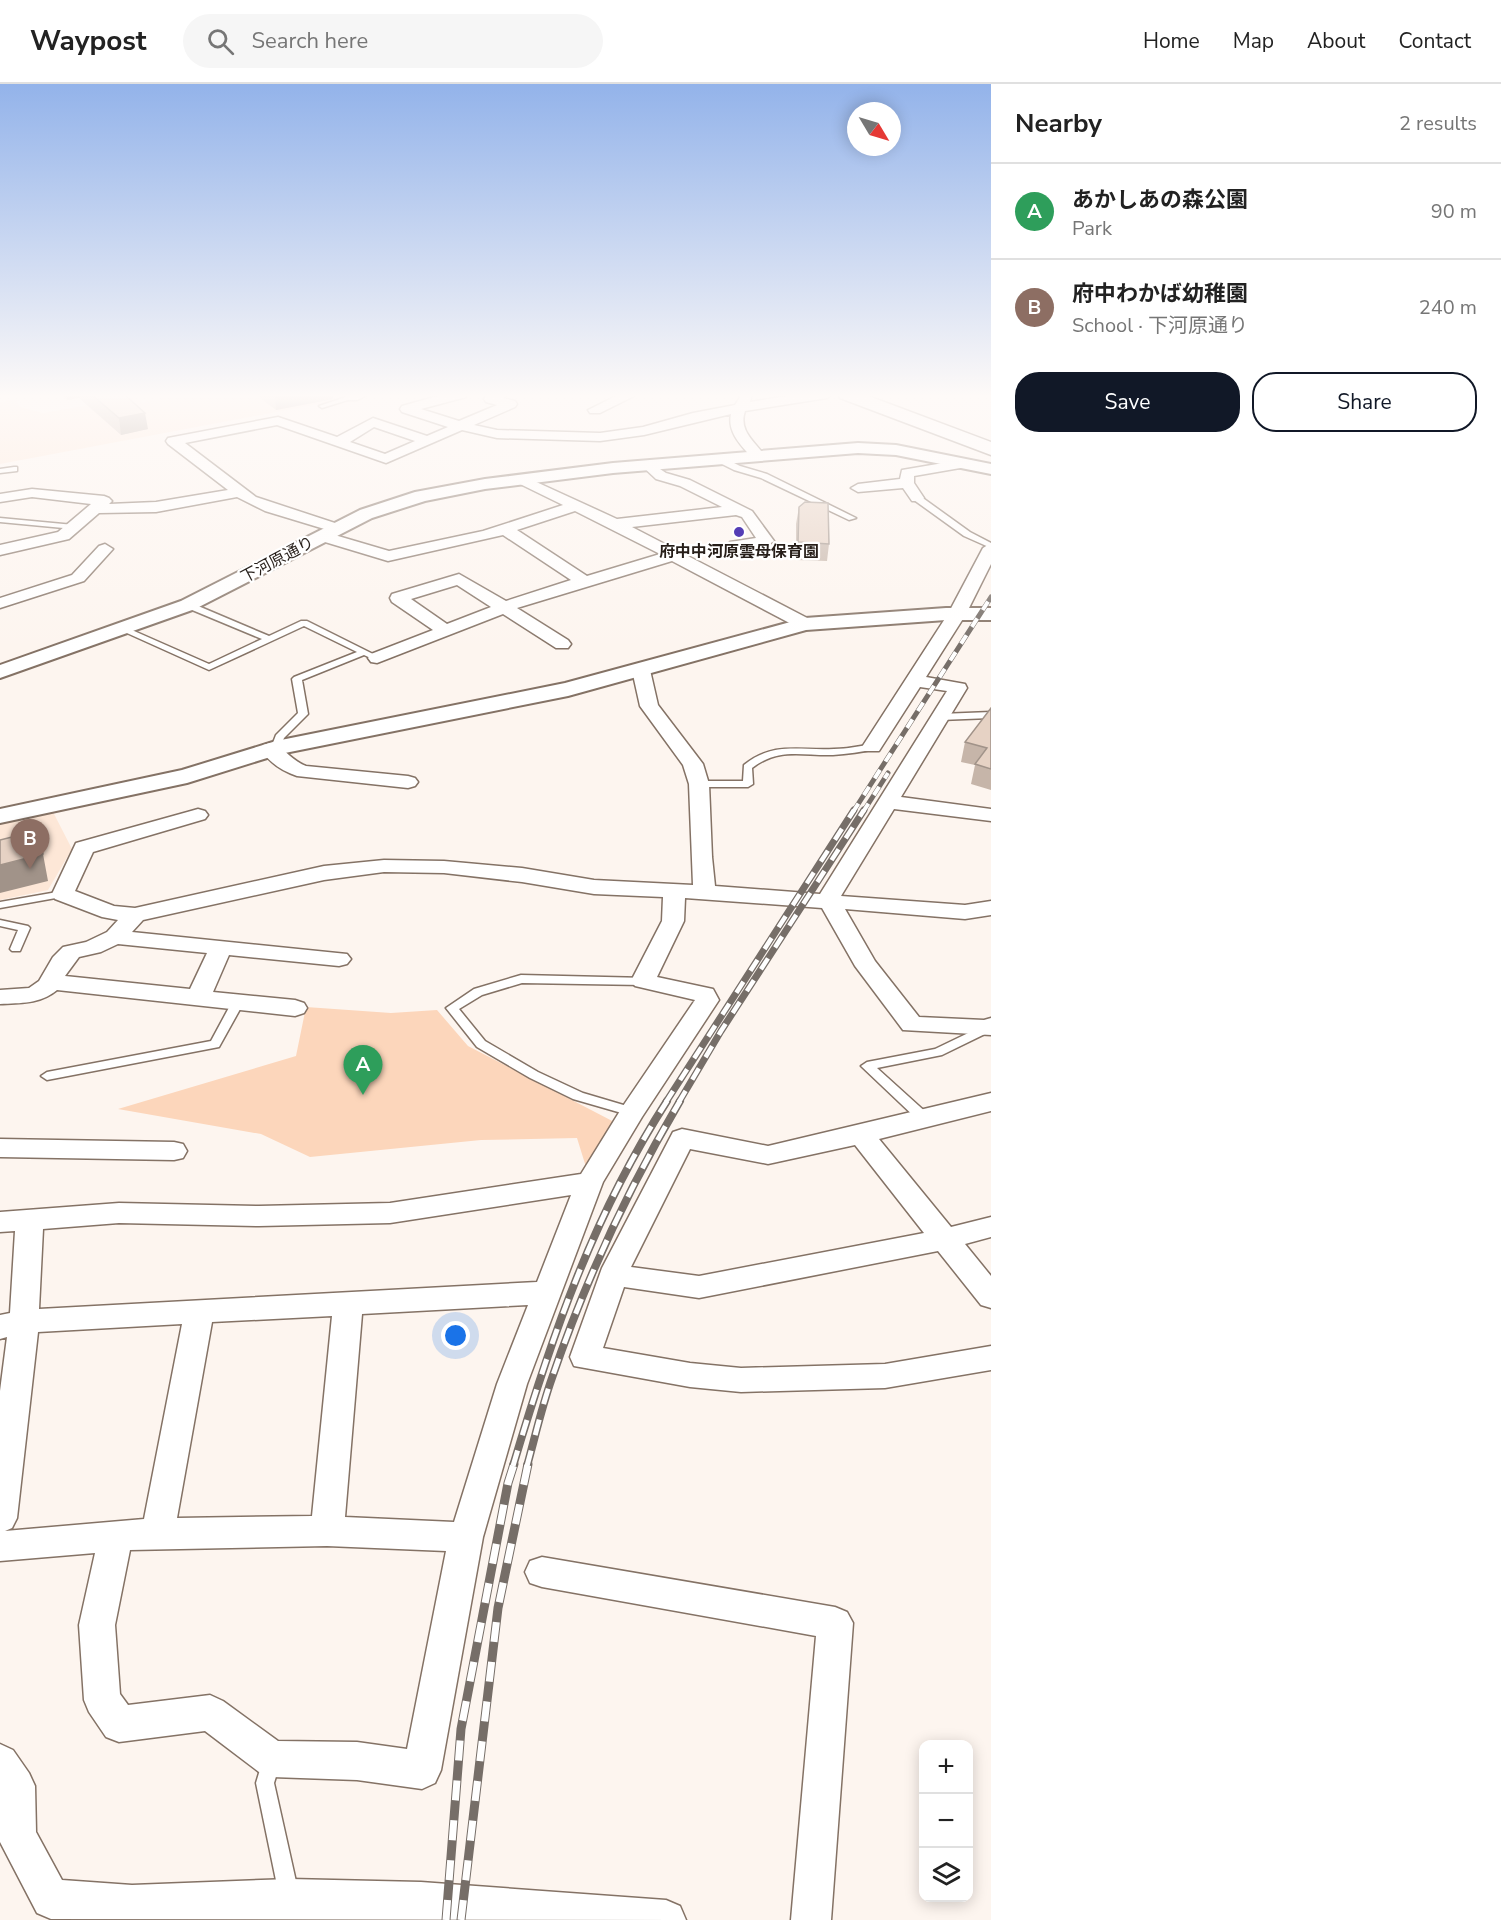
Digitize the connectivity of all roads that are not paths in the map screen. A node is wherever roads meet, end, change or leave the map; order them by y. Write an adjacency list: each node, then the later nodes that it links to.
1 (224, 480): 8 (street)
2 (521, 480): 11 (street); 19 (street, 下河原通り)
3 (674, 480): 13 (street)
4 (772, 480): 14 (lane)
5 (907, 480): 6 (street)
6 (907, 483): 7 (street); 10 (street)
7 (858, 488)
8 (240, 492): 12 (street); 19 (street)
9 (0, 498): 12 (street)
10 (916, 498): 21 (lane)
11 (574, 506): 16 (street); 18 (street)
12 (95, 509): 17 (street)
13 (740, 510): 16 (street); 20 (street)
14 (852, 518)
15 (0, 520): 17 (lane)
16 (615, 524): 24 (street)
17 (74, 527): 23 (street)
18 (506, 530): 19 (street); 25 (street)
19 (328, 532): 27 (street, 下河原通り)
20 (736, 545)
21 (991, 547): 29 (street)
22 (105, 549): 26 (street)
23 (0, 550)
24 (674, 555): 25 (street); 31 (street)
25 (585, 582): 28 (street)
26 (0, 603)
27 (188, 605): 32 (street, 下河原通り); 34 (lane)
28 (503, 609): 33 (street); 33 (street); 35 (street)
29 (957, 614): 30 (street); 31 (street); 39 (street)
30 (991, 614)
31 (805, 624): 37 (street)
32 (122, 629): 34 (lane); 38 (street, 下河原通り)
33 (446, 631): 36 (street)
34 (269, 639): 36 (lane)
35 (562, 644)
36 (371, 655): 43 (lane)
37 (641, 670): 43 (street); 45 (street)
38 (0, 672)
39 (910, 686): 40 (street); 42 (street)
40 (945, 709): 41 (lane); 46 (street)
41 (991, 715)
42 (872, 747): 45 (lane)
43 (273, 748): 44 (street); 49 (street)
44 (398, 778)
45 (699, 784): 51 (street)
46 (888, 802): 48 (street); 53 (street)
47 (196, 813): 52 (street)
48 (991, 815)
49 (0, 816)
50 (674, 890): 51 (street); 56 (street); 62 (street)
51 (705, 892): 53 (street)
52 (63, 894): 54 (lane); 56 (street)
53 (829, 901): 55 (street); 68 (street)
54 (0, 905)
55 (991, 908)
56 (135, 915): 58 (street)
57 (0, 923): 60 (lane)
58 (115, 937): 59 (street); 63 (street)
59 (221, 947): 61 (street); 65 (street)
60 (16, 949)
61 (339, 959)
62 (644, 981): 71 (street); 71 (lane)
63 (50, 982): 64 (street); 65 (street)
64 (0, 997)
65 (198, 998): 66 (street)
66 (238, 1002): 67 (street); 69 (lane)
67 (296, 1008)
68 (989, 1027): 72 (lane)
69 (47, 1076)
70 (991, 1102): 72 (street)
71 (632, 1112): 76 (street)
72 (924, 1118): 73 (street)
73 (861, 1134): 80 (street); 81 (street)
74 (0, 1148): 75 (street)
75 (174, 1151)
76 (590, 1182): 77 (street); 82 (street)
77 (30, 1219): 78 (street); 86 (street)
78 (0, 1222)
79 (991, 1227): 80 (street)
80 (946, 1239): 81 (street); 83 (street)
81 (613, 1275): 87 (street)
82 (548, 1293): 84 (street); 92 (street)
83 (991, 1297)
84 (348, 1304): 85 (street); 89 (street)
85 (199, 1311): 86 (street); 90 (street)
86 (12, 1324): 88 (street)
87 (991, 1358)
88 (0, 1518)
89 (327, 1531): 90 (street); 92 (street)
90 (158, 1533): 91 (street)
91 (116, 1536): 93 (street); 95 (street)
92 (466, 1537): 95 (street)
93 (0, 1546)
94 (542, 1572): 100 (street)
95 (272, 1759): 98 (lane)
96 (0, 1763): 97 (street)
97 (8, 1839): 98 (street)
98 (290, 1899): 99 (street)
99 (666, 1920)
100 (811, 1920)

